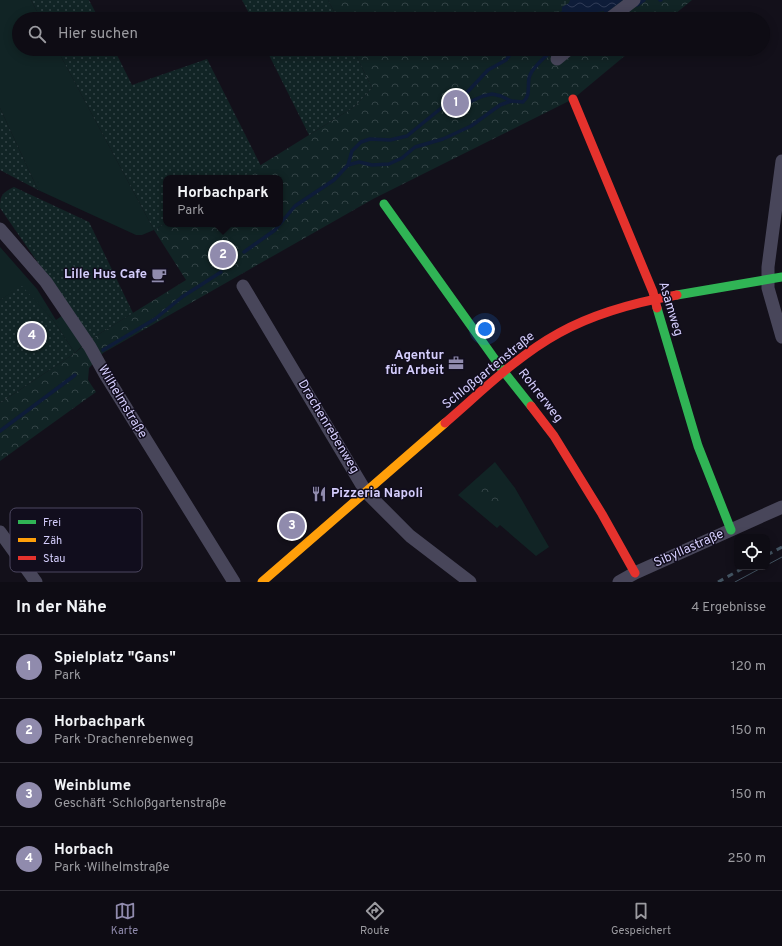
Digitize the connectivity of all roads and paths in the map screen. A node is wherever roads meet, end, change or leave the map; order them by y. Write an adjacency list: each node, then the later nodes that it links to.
1 (634, 0): 2 (street)
2 (618, 12)
3 (561, 56): 4 (street)
4 (557, 59)
5 (574, 99): 12 (street, Asamweg)
6 (782, 161): 10 (street)
7 (384, 204): 14 (street, Rohrerweg)
8 (0, 229): 23 (street, Wilhelmstraße)
9 (782, 277): 10 (street, Schloßgartenstraße)
10 (768, 280): 12 (street, Schloßgartenstraße); 13 (street)
11 (243, 286): 15 (street, Drachenrebenweg)
12 (655, 300): 14 (street, Schloßgartenstraße); 17 (street, Asamweg)
13 (782, 337)
14 (504, 372): 15 (street, Schloßgartenstraße); 21 (street, Rohrerweg)
15 (366, 492): 24 (street, Schloßgartenstraße); 25 (street, Drachenrebenweg)
16 (782, 507): 17 (street, Sibyllastraße)
17 (731, 530): 21 (street, Sibyllastraße)
18 (0, 532): 19 (street)
19 (10, 546)
20 (29, 572): 22 (street)
21 (635, 573): 26 (street, Sibyllastraße)
22 (36, 582)
23 (234, 582)
24 (262, 582)
25 (470, 582)
26 (619, 582)

